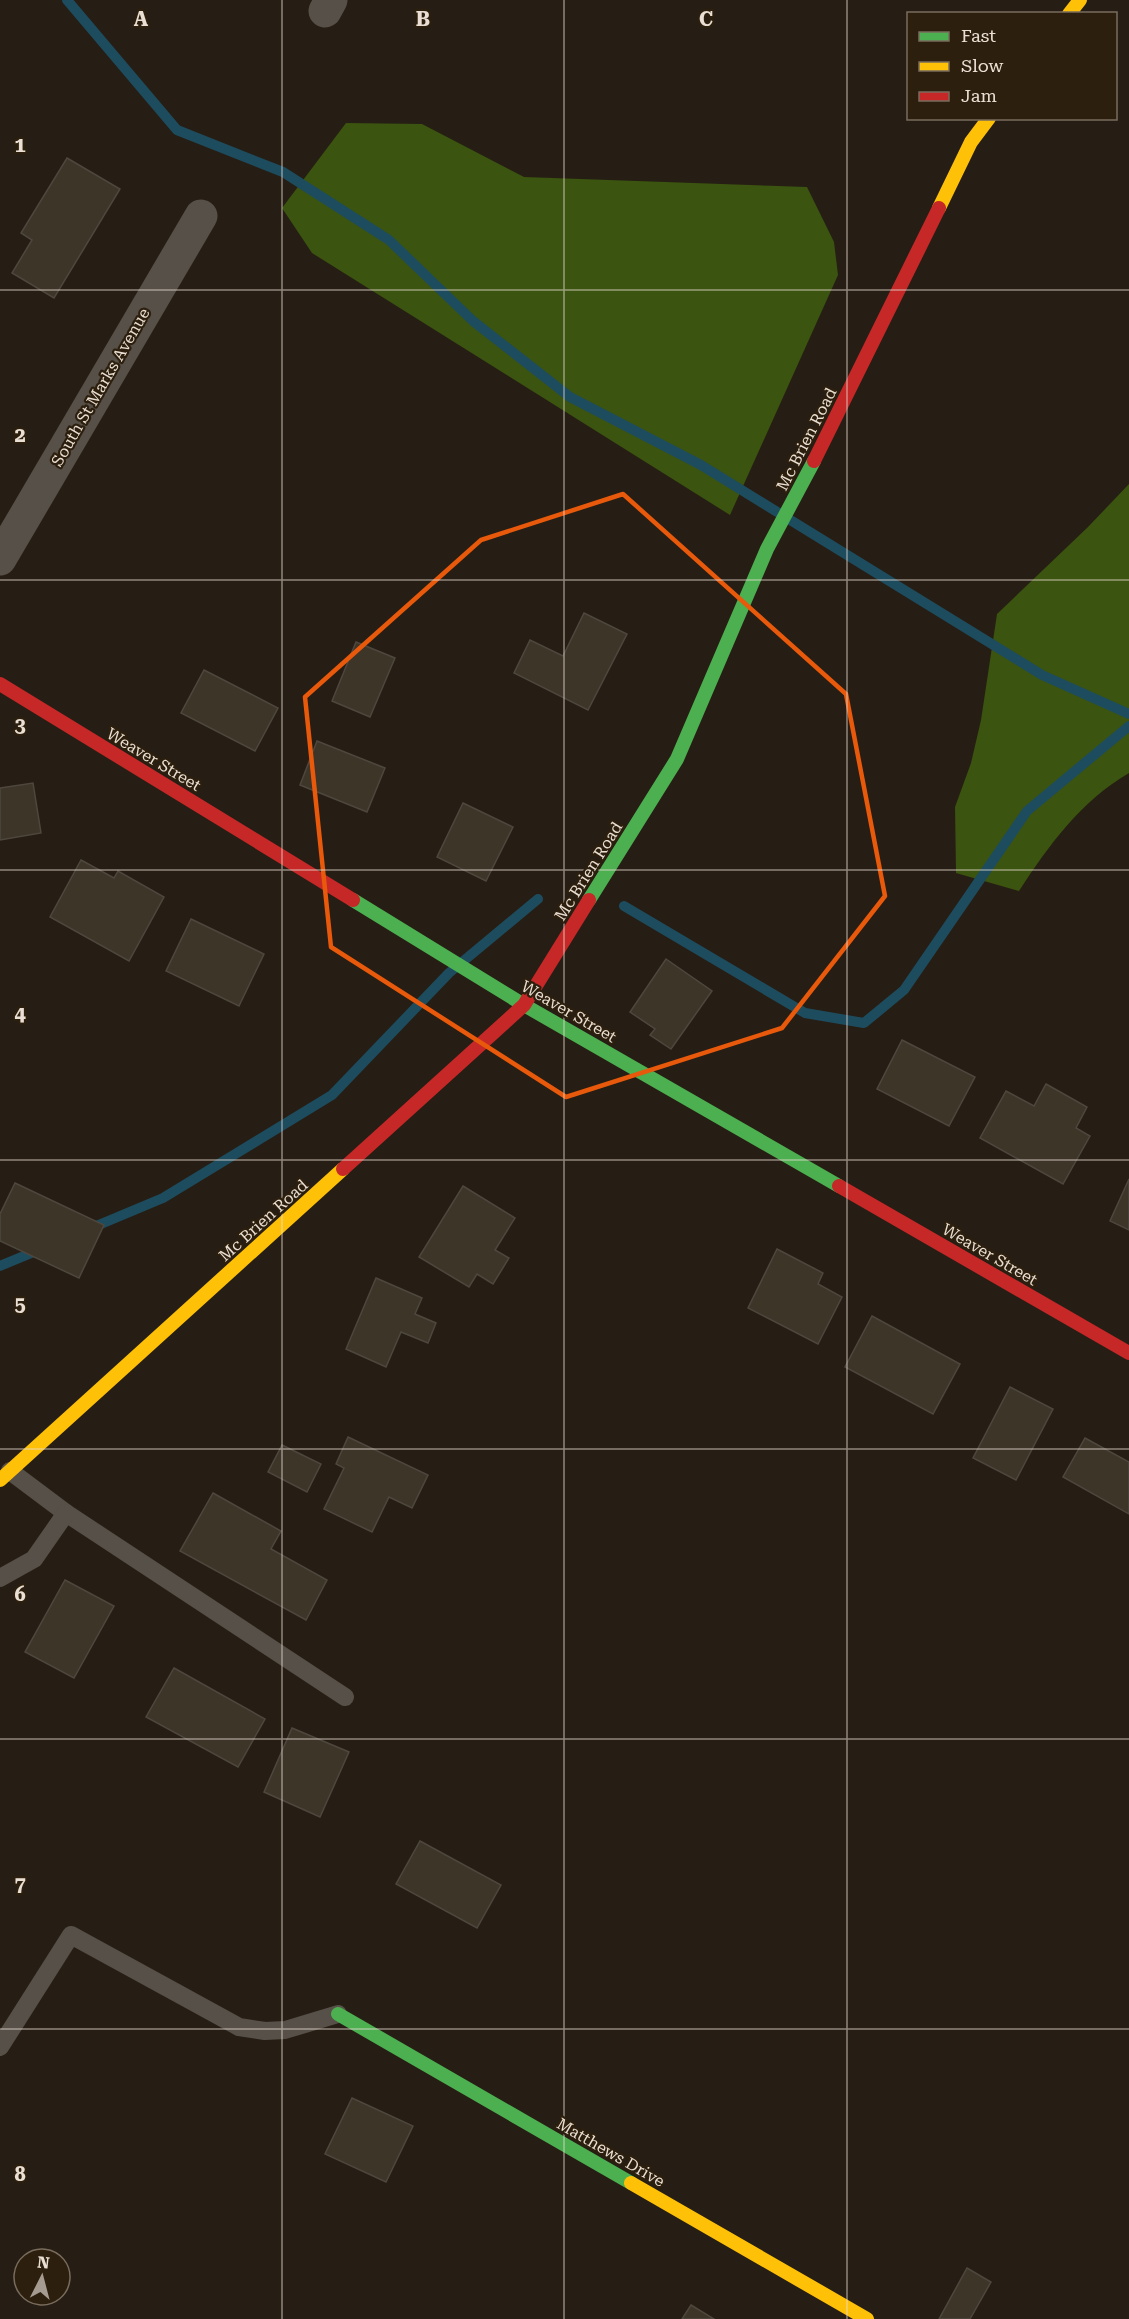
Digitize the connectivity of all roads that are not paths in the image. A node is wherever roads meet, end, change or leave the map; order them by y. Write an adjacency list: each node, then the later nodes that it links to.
1 (1080, 0): 2 (street)
2 (1071, 12)
3 (988, 120): 7 (street, Mc Brien Road)
4 (201, 216): 5 (street, South St Marks Avenue)
5 (0, 559)
6 (0, 684): 7 (street, Weaver Street)
7 (524, 1005): 8 (street, Weaver Street); 9 (street, Mc Brien Road)
8 (1129, 1353)
9 (5, 1475): 10 (lane)
10 (66, 1513): 11 (lane); 12 (lane)
11 (0, 1578)
12 (345, 1697)
13 (338, 2014): 14 (lane); 15 (street, Matthews Drive)
14 (0, 2048)
15 (867, 2319)

